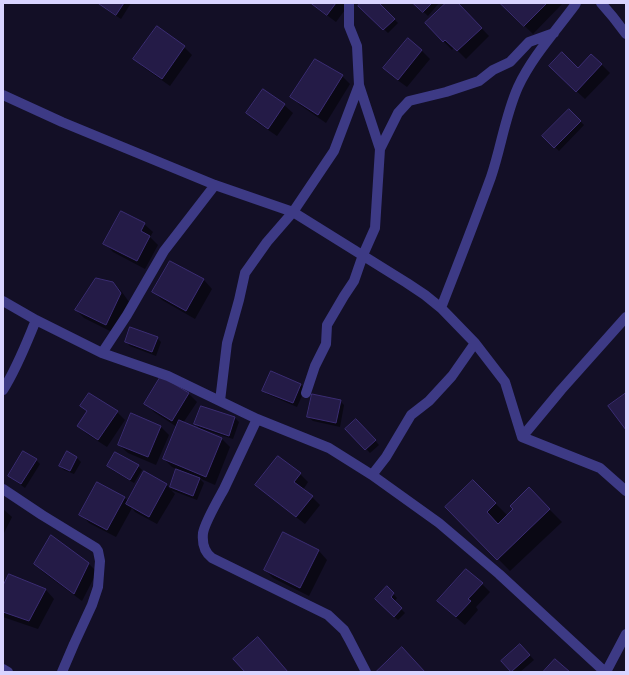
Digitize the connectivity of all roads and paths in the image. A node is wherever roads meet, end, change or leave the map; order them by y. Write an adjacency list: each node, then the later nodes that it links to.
1 (349, 3): 6 (street)
2 (576, 3): 4 (street)
3 (601, 3): 5 (street)
4 (554, 33): 8 (street); 13 (street)
5 (626, 34)
6 (359, 85): 8 (street); 10 (street)
7 (3, 96): 9 (street)
8 (380, 149): 11 (street)
9 (215, 185): 10 (street); 17 (street)
10 (293, 212): 11 (street); 20 (street)
11 (362, 255): 13 (street); 19 (street)
12 (3, 301): 15 (street)
13 (441, 308): 16 (street)
14 (626, 317): 22 (street)
15 (36, 320): 17 (street); 18 (street)
16 (475, 343): 22 (street); 23 (street)
17 (102, 353): 20 (street)
18 (3, 390)
19 (306, 393)
20 (220, 401): 21 (street)
21 (257, 419): 23 (street); 30 (street)
22 (522, 437): 25 (street)
23 (372, 474): 31 (street)
24 (3, 489): 29 (street)
25 (626, 490)
26 (626, 634): 31 (street)
27 (3, 669): 28 (street)
28 (8, 672)
29 (62, 672)
30 (366, 672)
31 (605, 672)

